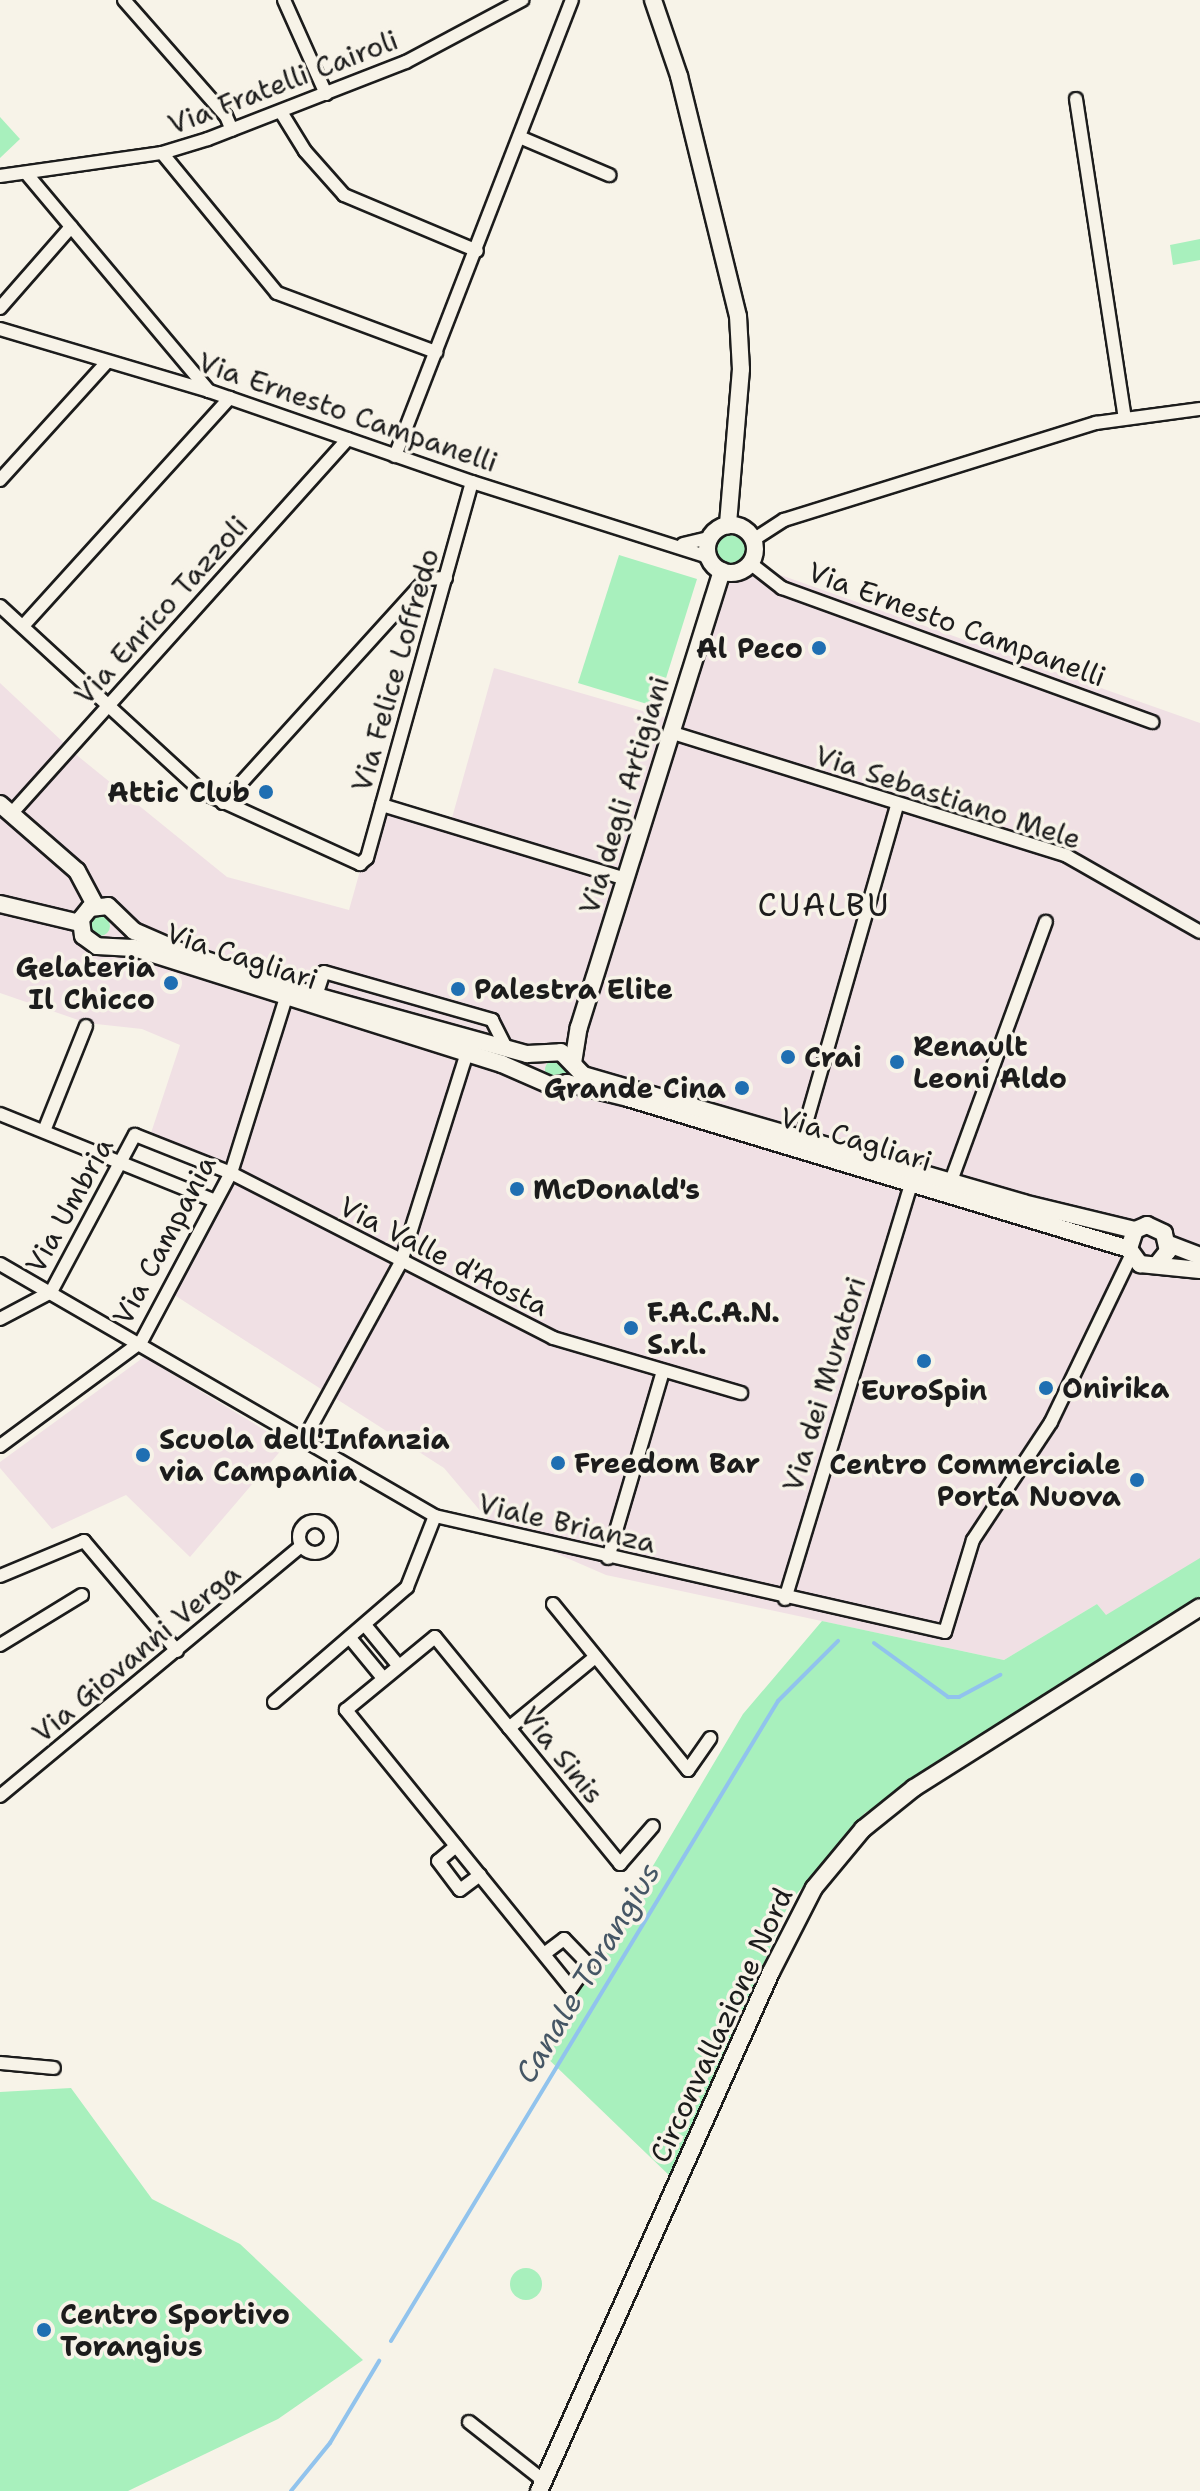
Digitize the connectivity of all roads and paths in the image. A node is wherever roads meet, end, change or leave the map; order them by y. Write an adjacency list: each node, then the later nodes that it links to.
1 (124, 0): 9 (street)
2 (284, 0): 6 (street)
3 (522, 0): 6 (street, Via Fratelli Cairoli)
4 (572, 0): 10 (street)
5 (653, 0): 29 (main road)
6 (326, 94): 8 (street, Via Fratelli Cairoli)
7 (1076, 99): 24 (street)
8 (281, 112): 9 (street, Via Fratelli Cairoli); 16 (street)
9 (232, 130): 11 (street, Via Fratelli Cairoli)
10 (522, 138): 13 (street); 16 (street)
11 (162, 153): 12 (street, Via Fratelli Cairoli); 19 (street)
12 (26, 173): 14 (street, Via Fratelli Cairoli); 15 (street)
13 (609, 175)
14 (0, 176)
15 (71, 227): 17 (street); 21 (street)
16 (477, 251): 19 (street)
17 (0, 308)
18 (0, 329): 20 (street, Via Ernesto Campanelli)
19 (436, 352): 26 (street)
20 (107, 362): 21 (street, Via Ernesto Campanelli); 27 (street)
21 (209, 391): 22 (street, Via Ernesto Campanelli)
22 (230, 398): 25 (street, Via Ernesto Campanelli); 38 (street)
23 (1200, 409): 24 (street)
24 (1125, 418): 31 (street)
25 (348, 439): 26 (street, Via Ernesto Campanelli); 39 (street, Via Enrico Tazzoli)
26 (395, 456): 28 (street, Via Ernesto Campanelli)
27 (0, 480)
28 (472, 482): 32 (street, Via Ernesto Campanelli); 36 (street, Via Felice Loffredo)
29 (728, 525): 30 (main road, Via Ernesto Campanelli); 31 (main road)
30 (710, 538): 32 (street, Via Ernesto Campanelli); 33 (main road)
31 (753, 540): 34 (main road)
32 (680, 545): 33 (street, Via Ernesto Campanelli)
33 (708, 557): 35 (main road, Via Ernesto Campanelli)
34 (750, 563): 35 (main road); 40 (street, Via Ernesto Campanelli)
35 (722, 571): 41 (main road, Via degli Artigiani)
36 (446, 578): 42 (street); 43 (street, Via Felice Loffredo)
37 (0, 606): 38 (street)
38 (23, 626): 39 (street)
39 (108, 705): 42 (street); 45 (street, Via Enrico Tazzoli)
40 (1152, 722)
41 (670, 732): 44 (street, Via Sebastiano Mele); 46 (main road, Via degli Artigiani)
42 (223, 803): 43 (street, Via Felice Loffredo)
43 (382, 805): 46 (street)
44 (897, 805): 52 (street, Via Sebastiano Mele); 66 (street)
45 (5, 809): 48 (main road)
46 (625, 879): 57 (main road, Via degli Artigiani)
47 (0, 904): 51 (main road)
48 (96, 906): 49 (main road); 51 (main road)
49 (119, 916): 53 (main road); 54 (main road, Via Cagliari)
50 (1046, 922): 69 (street, Via Cagliari)
51 (80, 923): 53 (main road)
52 (1200, 932)
53 (108, 945): 55 (main road, Via Cagliari)
54 (316, 996): 58 (main road, Via Cagliari); 58 (street)
55 (286, 997): 59 (main road, Via Cagliari); 68 (street, Via Campania)
56 (86, 1026): 64 (street)
57 (577, 1034): 60 (main road); 61 (main road, Via degli Artigiani)
58 (507, 1049): 60 (main road, Via Cagliari)
59 (467, 1053): 62 (main road, Via Cagliari); 76 (street)
60 (549, 1055): 61 (main road, Via Cagliari); 62 (main road)
61 (571, 1071): 62 (main road, Via Cagliari); 66 (main road, Via Cagliari); 70 (main road, Via Cagliari)
62 (542, 1078)
63 (0, 1114): 64 (street)
64 (44, 1131): 67 (street)
65 (135, 1135): 67 (street, Via Umbria); 68 (street, Via Valle d'Aosta)
66 (802, 1137): 69 (main road, Via Cagliari)
67 (120, 1162): 71 (street); 81 (street, Via Umbria)
68 (231, 1173): 71 (street, Via Campania); 76 (street, Via Valle d'Aosta)
69 (951, 1181): 72 (main road, Via Cagliari)
70 (911, 1183): 74 (main road, Via Cagliari); 93 (street, Via dei Muratori)
71 (215, 1201): 83 (street, Via Campania)
72 (1135, 1230): 73 (main road, Via Cagliari); 74 (main road)
73 (1169, 1244): 75 (main road, Via Cagliari); 78 (main road)
74 (1130, 1252): 78 (main road, Via Cagliari); 80 (street)
75 (1200, 1256)
76 (401, 1262): 84 (street, Via Valle d'Aosta); 86 (street)
77 (0, 1264): 81 (street, Viale Brianza)
78 (1155, 1264): 79 (main road, Via Cagliari); 80 (street)
79 (1200, 1270)
80 (1121, 1285): 93 (street, Viale Brianza)
81 (51, 1292): 82 (street, Via Umbria); 83 (street, Viale Brianza)
82 (0, 1319)
83 (141, 1342): 86 (street, Viale Brianza); 87 (street, Via Campania)
84 (662, 1374): 85 (street, Via Valle d'Aosta); 90 (street)
85 (741, 1393)
86 (303, 1441): 88 (street, Viale Brianza)
87 (0, 1446)
88 (435, 1516): 90 (street, Viale Brianza); 96 (street)
89 (301, 1546): 99 (street, Via Giovanni Verga)
90 (608, 1558): 93 (street, Viale Brianza)
91 (0, 1576): 99 (street)
92 (82, 1595): 98 (street)
93 (785, 1599)
94 (553, 1604): 100 (street)
95 (1200, 1607): 114 (main road, Circonvallazione Nord)
96 (365, 1625): 97 (street); 101 (street)
97 (350, 1638): 102 (street); 103 (street)
98 (0, 1645)
99 (177, 1651): 106 (street, Via Giovanni Verga)
100 (595, 1657): 104 (street); 105 (street)
101 (398, 1665): 102 (street); 104 (street, Via Sinis)
102 (383, 1678): 108 (street)
103 (274, 1702)
104 (509, 1728): 107 (street, Via Sinis)
105 (710, 1738)
106 (0, 1796)
107 (653, 1826)
108 (456, 1846): 109 (street); 109 (street)
109 (480, 1875): 110 (street)
110 (544, 1954)
111 (0, 2063): 112 (street)
112 (54, 2068)
113 (469, 2422): 114 (street)
114 (542, 2486)

